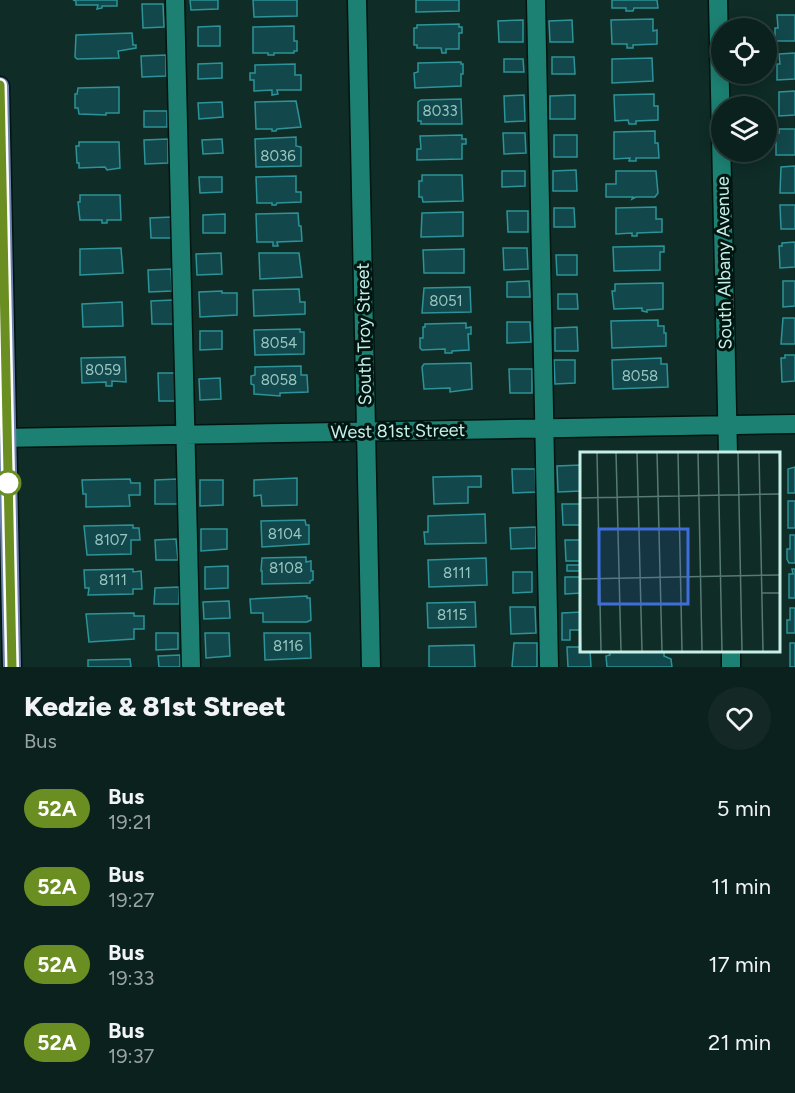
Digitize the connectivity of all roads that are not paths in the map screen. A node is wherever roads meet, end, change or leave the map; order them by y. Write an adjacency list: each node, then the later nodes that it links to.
1 (175, 0): 10 (street)
2 (357, 0): 9 (street, South Troy Street)
3 (536, 0): 8 (street)
4 (718, 0): 7 (street, South Albany Avenue)
5 (0, 86): 11 (main road)
6 (795, 424): 7 (street, West 81st Street)
7 (728, 426): 8 (street, West 81st Street); 12 (street, South Albany Avenue)
8 (544, 429): 9 (street, West 81st Street); 16 (street)
9 (366, 432): 10 (street, West 81st Street); 15 (street, South Troy Street)
10 (186, 435): 11 (street, West 81st Street); 14 (street)
11 (4, 438): 13 (main road)
12 (728, 452)
13 (12, 667)
14 (191, 667)
15 (371, 667)
16 (549, 667)

